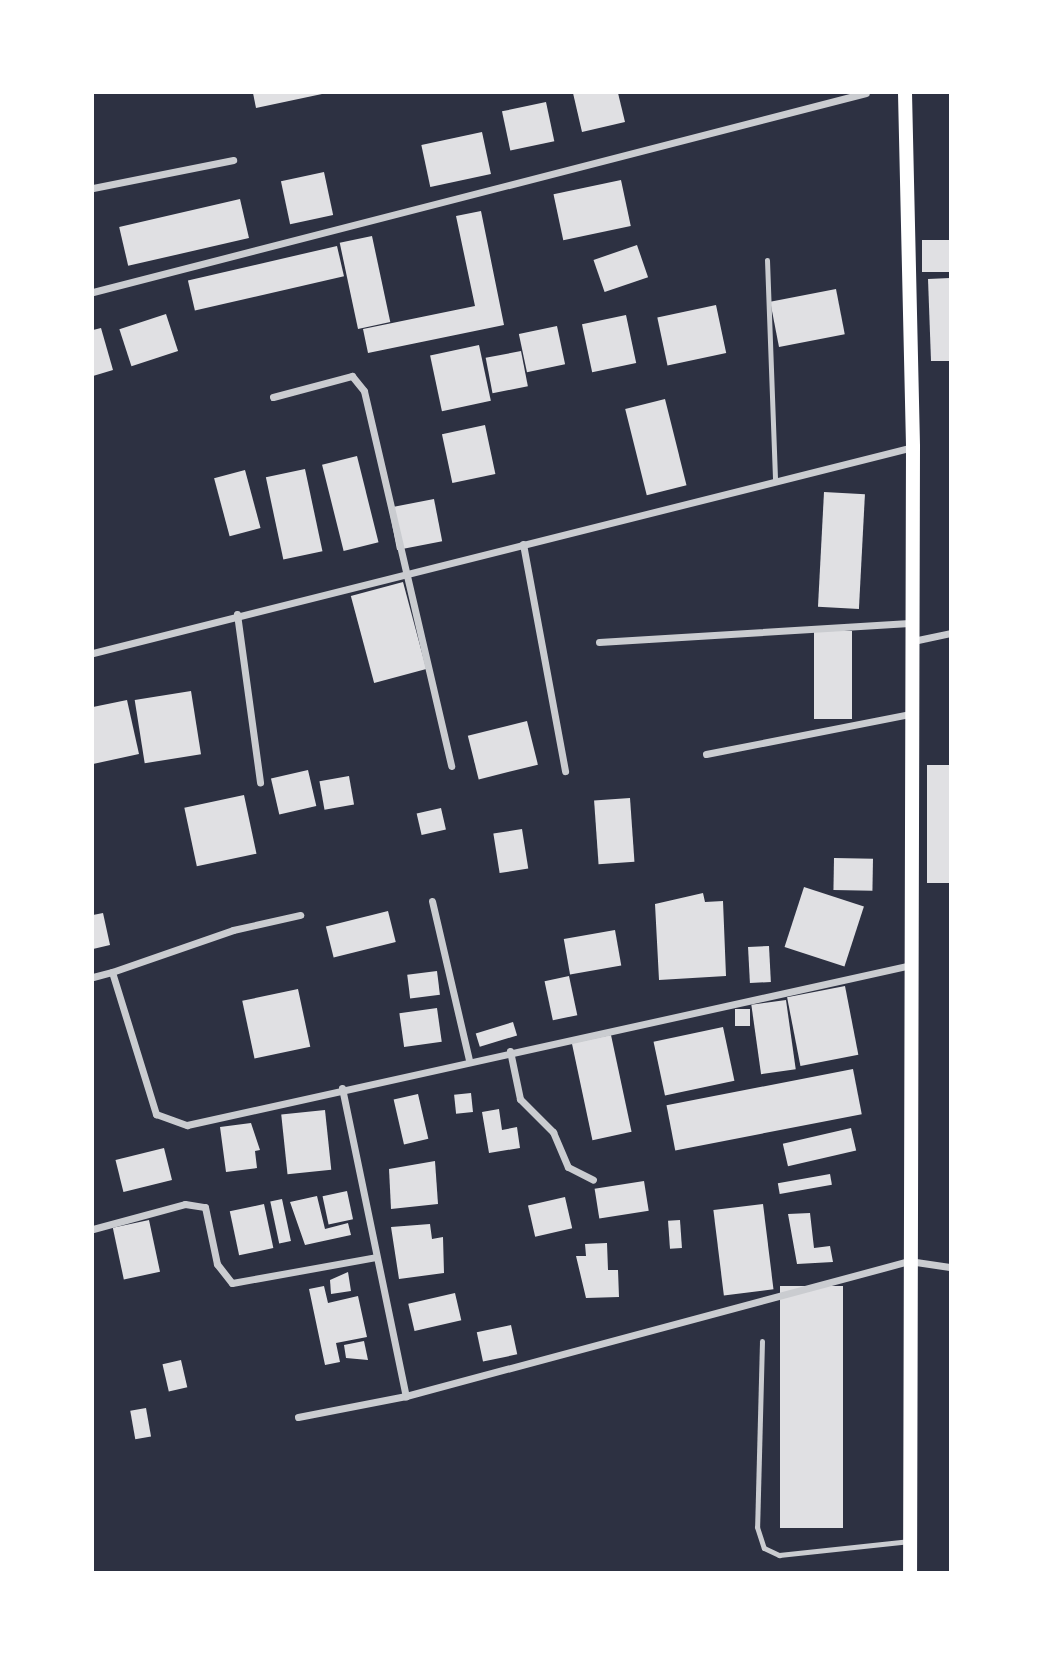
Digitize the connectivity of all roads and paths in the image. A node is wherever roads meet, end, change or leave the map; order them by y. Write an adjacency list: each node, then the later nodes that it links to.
1 (866, 93): 6 (street)
2 (905, 93): 8 (main road)
3 (233, 160): 4 (street)
4 (93, 187)
5 (767, 260): 9 (lane)
6 (93, 292)
7 (273, 397): 11 (street)
8 (913, 447): 9 (street); 13 (main road)
9 (775, 481): 10 (street)
10 (523, 544): 11 (street); 21 (street)
11 (403, 573): 12 (street); 20 (street)
12 (237, 614): 17 (street); 22 (street)
13 (909, 623): 15 (street); 16 (main road)
14 (950, 633): 16 (street)
15 (599, 642)
16 (909, 642): 18 (main road)
17 (93, 653)
18 (909, 714): 19 (street); 25 (main road)
19 (706, 754)
20 (451, 766)
21 (565, 771)
22 (260, 782)
23 (432, 901): 29 (street)
24 (300, 915): 26 (street)
25 (911, 965): 28 (street); 34 (main road)
26 (113, 972): 27 (street); 30 (street)
27 (93, 977)
28 (510, 1051): 29 (street); 31 (street)
29 (469, 1059): 30 (street)
30 (342, 1088): 33 (street)
31 (593, 1180)
32 (93, 1229): 33 (street)
33 (376, 1257): 37 (street)
34 (909, 1261): 35 (street); 37 (street); 39 (main road)
35 (950, 1267)
36 (762, 1341): 39 (lane)
37 (406, 1396): 38 (street)
38 (298, 1417)
39 (910, 1541): 40 (main road)
40 (910, 1572)

